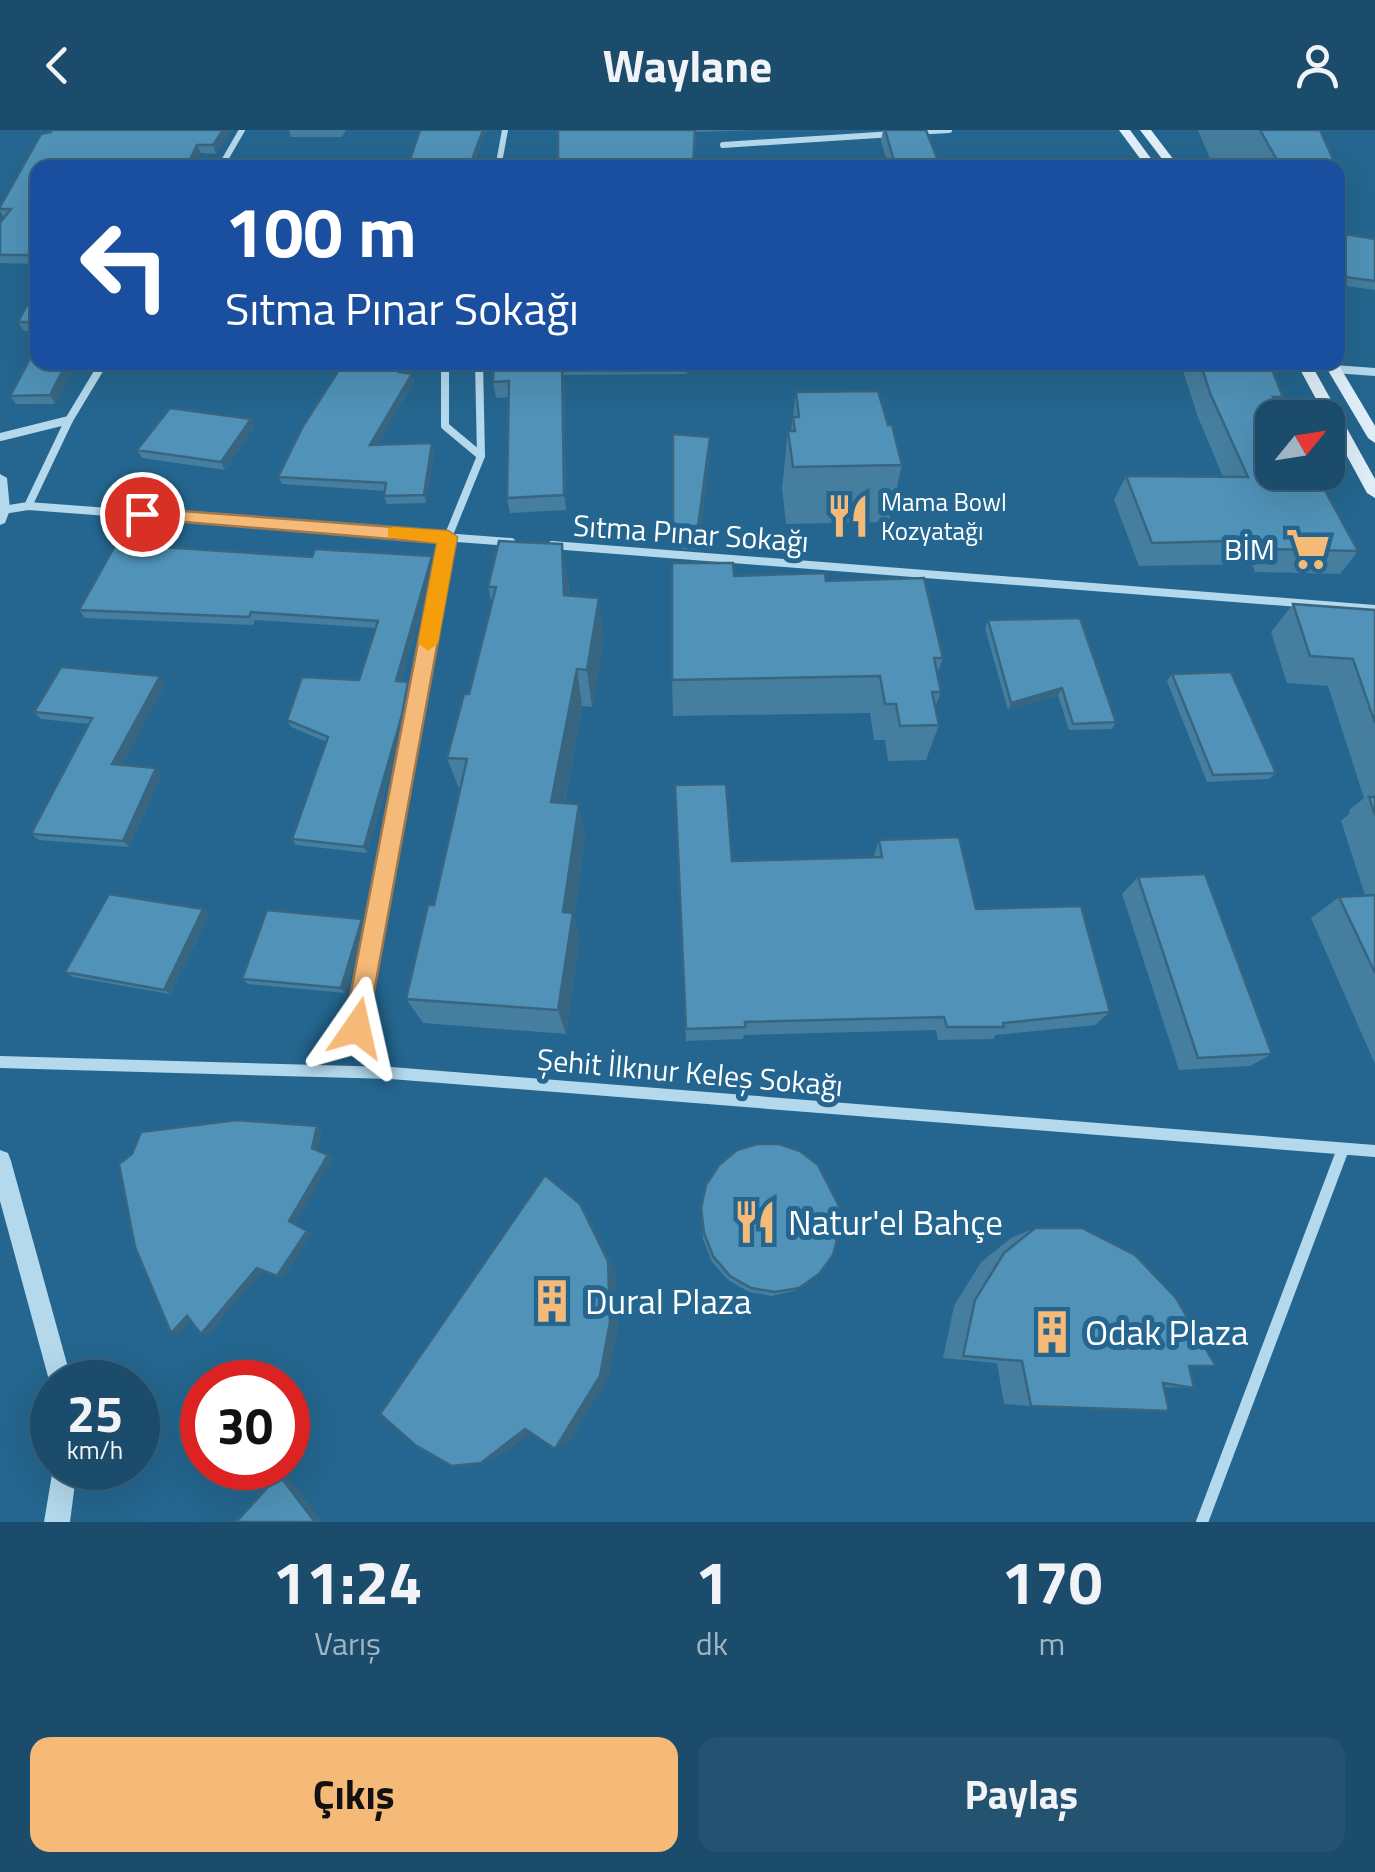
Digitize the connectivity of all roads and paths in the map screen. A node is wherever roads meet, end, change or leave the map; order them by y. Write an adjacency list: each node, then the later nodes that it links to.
1 (242, 130): 7 (street)
2 (505, 130): 8 (street)
3 (949, 130): 6 (street)
4 (1124, 130): 9 (main road)
5 (1145, 130): 10 (main road)
6 (723, 145)
7 (225, 160)
8 (499, 160)
9 (1148, 160)
10 (1169, 160)
11 (1345, 368): 17 (street)
12 (99, 370): 18 (street)
13 (445, 370): 21 (street)
14 (478, 370): 21 (street)
15 (1307, 370): 23 (main road)
16 (1334, 370): 20 (main road)
17 (1375, 372)
18 (69, 420): 19 (street); 24 (street)
19 (0, 437)
20 (1375, 438)
21 (481, 456): 26 (street)
22 (0, 478): 25 (street)
23 (1375, 493)
24 (28, 506): 25 (street); 26 (street)
25 (2, 515)
26 (448, 537): 27 (street); 30 (street)
27 (526, 543)
28 (546, 544): 29 (street, Sıtma Pınar Sokağı)
29 (1375, 609)
30 (357, 1028)
31 (0, 1062): 32 (street, Şehit İlknur Keleş Sokağı)
32 (1343, 1148): 33 (street, Şehit İlknur Keleş Sokağı); 38 (street)
33 (1375, 1151)
34 (0, 1161): 35 (street)
35 (54, 1360)
36 (62, 1490): 37 (street)
37 (57, 1522)
38 (1202, 1522)

